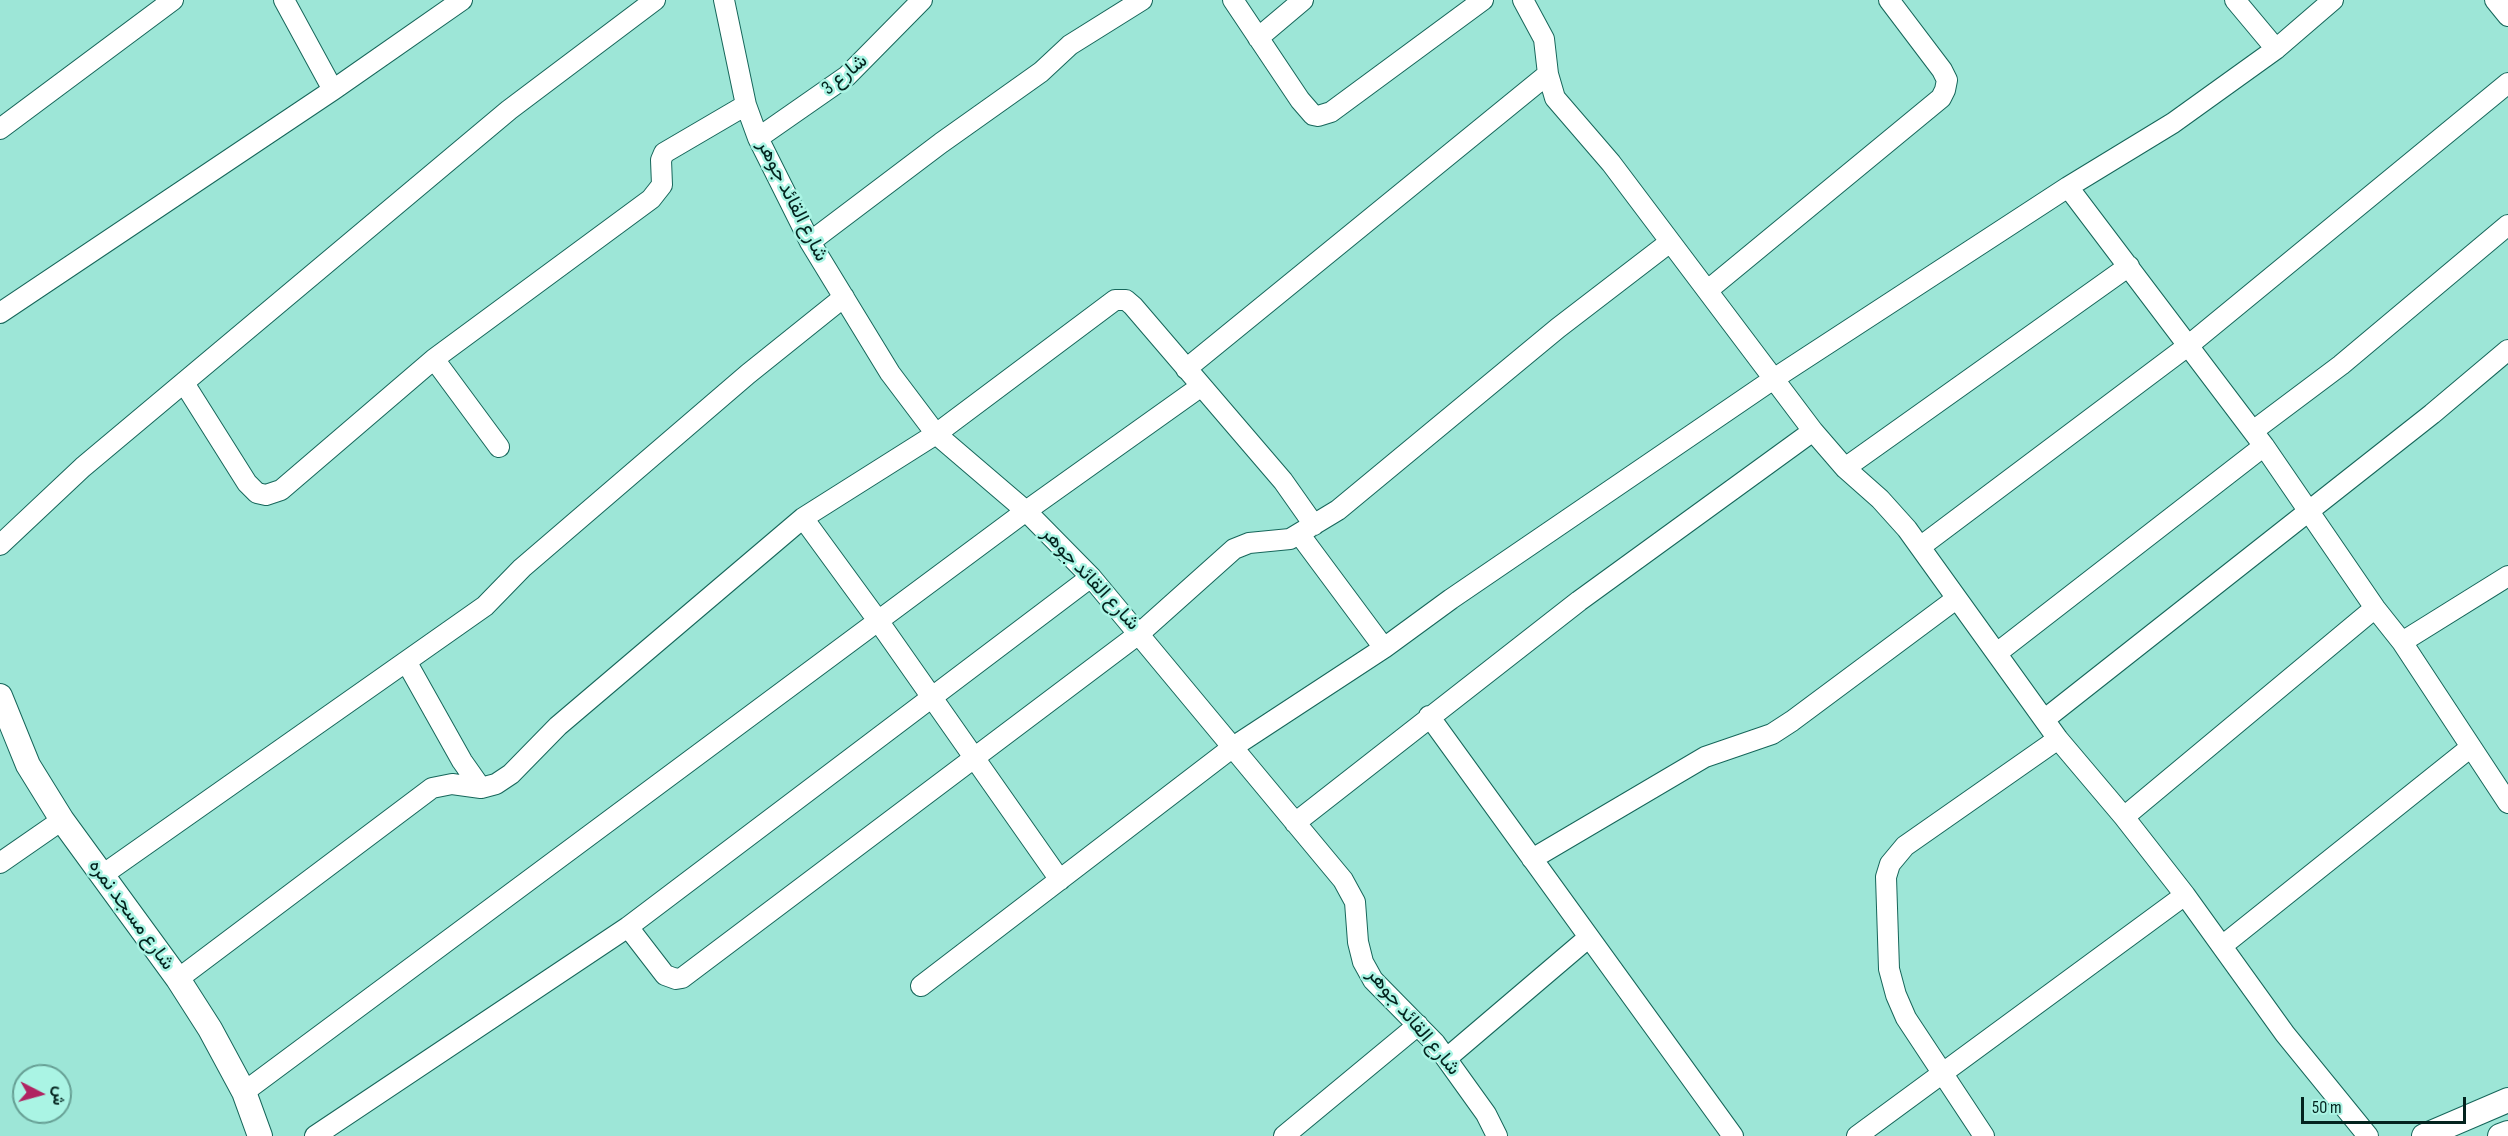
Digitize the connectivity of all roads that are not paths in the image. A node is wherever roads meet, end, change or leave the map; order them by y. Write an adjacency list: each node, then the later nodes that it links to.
1 (173, 0): 23 (street)
2 (284, 0): 21 (street)
3 (462, 0): 21 (street)
4 (655, 0): 38 (street)
5 (724, 0): 22 (street, شارع القائد جوهر)
6 (922, 0): 24 (street, شارع 3)
7 (1142, 0): 27 (street)
8 (1233, 0): 17 (street)
9 (1303, 0): 17 (street)
10 (1483, 0): 17 (street)
11 (1523, 0): 19 (street)
12 (1889, 0): 30 (street)
13 (2235, 0): 18 (street)
14 (2333, 0): 18 (street)
15 (2495, 0): 16 (street)
16 (2508, 15)
17 (1258, 38)
18 (2276, 49): 25 (street)
19 (1548, 74): 28 (street); 36 (street)
20 (2508, 83): 33 (street)
21 (333, 90): 32 (street)
22 (746, 105): 24 (street, شارع القائد جوهر); 35 (street)
23 (0, 129)
24 (758, 138): 27 (street, شارع القائد جوهر)
25 (2068, 187): 29 (street); 37 (street)
26 (2508, 225): 42 (street)
27 (810, 242): 31 (street, شارع القائد جوهر)
28 (1670, 242): 30 (street); 48 (street)
29 (2129, 266): 33 (street); 44 (street)
30 (1708, 290): 37 (street)
31 (844, 297): 41 (street, شارع القائد جوهر); 60 (street)
32 (0, 313)
33 (2189, 345): 42 (street); 50 (street)
34 (2508, 350): 46 (street)
35 (434, 359): 38 (street); 43 (street)
36 (1186, 369): 39 (street); 41 (street)
37 (1775, 378): 40 (street); 58 (street)
38 (184, 383): 49 (street)
39 (1200, 387): 45 (street); 48 (street)
40 (1813, 431): 44 (street); 63 (street)
41 (936, 434): 45 (street, شارع القائد جوهر); 47 (street)
42 (2259, 439): 46 (street); 59 (street)
43 (499, 447)
44 (1845, 468): 50 (street)
45 (1026, 511): 52 (street, شارع القائد جوهر); 55 (street)
46 (2310, 511): 54 (street); 64 (street)
47 (803, 518): 55 (street); 69 (street)
48 (1307, 530): 56 (street); 58 (street)
49 (0, 545)
50 (1920, 547): 53 (street)
51 (2508, 576): 57 (street)
52 (1091, 577): 56 (street, شارع القائد جوهر); 62 (street)
53 (1956, 599): 59 (street); 74 (street)
54 (2375, 609): 57 (street); 71 (street)
55 (879, 621): 62 (street); 87 (street)
56 (1140, 633): 66 (street, شارع القائد جوهر); 68 (street)
57 (2402, 642): 67 (street)
58 (1384, 648): 66 (street)
59 (1997, 653): 64 (street)
60 (407, 663): 69 (street); 76 (street)
61 (0, 696): 72 (street, شارع مسجد نمره)
62 (932, 696): 68 (street); 79 (street)
63 (1429, 716): 73 (street); 74 (street)
64 (2045, 719): 65 (street)
65 (2058, 739): 71 (street); 86 (street)
66 (1233, 747): 73 (street, شارع القائد جوهر); 77 (street)
67 (2471, 747): 70 (street); 81 (street)
68 (974, 758): 77 (street); 79 (street)
69 (481, 788): 82 (street)
70 (2508, 803)
71 (2124, 817): 78 (street)
72 (62, 820): 75 (street); 76 (street, شارع مسجد نمره)
73 (1295, 823): 84 (street, شارع القائد جوهر)
74 (1532, 859): 80 (street)
75 (0, 863)
76 (101, 876): 82 (street, شارع مسجد نمره)
77 (1060, 880): 83 (street)
78 (2185, 895): 81 (street); 86 (street)
79 (628, 927): 91 (street)
80 (1588, 938): 85 (street); 94 (street)
81 (2222, 946): 97 (street)
82 (178, 979): 87 (street, شارع مسجد نمره)
83 (921, 986)
84 (1418, 1025): 85 (street, شارع القائد جوهر); 92 (street)
85 (1447, 1058): 93 (street, شارع القائد جوهر)
86 (1942, 1074): 95 (street); 96 (street)
87 (244, 1092): 90 (street, شارع مسجد نمره)
88 (2508, 1100): 98 (street)
89 (2508, 1133): 99 (street)
90 (260, 1136)
91 (315, 1136)
92 (1284, 1136)
93 (1497, 1136)
94 (1733, 1136)
95 (1857, 1136)
96 (1984, 1136)
97 (2368, 1136)
98 (2424, 1136)
99 (2500, 1136)

